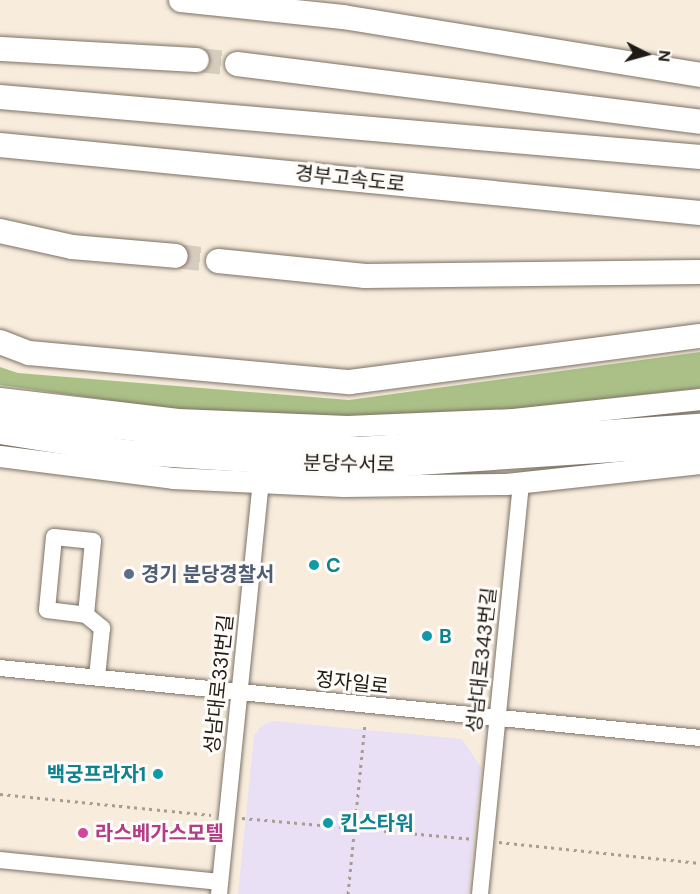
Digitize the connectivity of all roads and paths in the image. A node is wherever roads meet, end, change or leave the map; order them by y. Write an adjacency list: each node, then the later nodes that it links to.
1 (181, 0): 5 (highway)
2 (0, 49): 3 (highway)
3 (197, 60)
4 (237, 64): 7 (highway)
5 (700, 76)
6 (0, 97): 9 (highway)
7 (700, 122)
8 (0, 145): 10 (highway, 경부고속도로)
9 (700, 157)
10 (700, 213)
11 (0, 231): 12 (highway)
12 (176, 256)
13 (218, 261): 14 (highway)
14 (700, 272)
15 (700, 336): 16 (highway)
16 (0, 342)
17 (0, 398): 18 (main road)
18 (700, 399)
19 (0, 413): 20 (highway, 분당수서로)
20 (700, 426)
21 (0, 432): 22 (highway, 분당수서로)
22 (700, 444)
23 (0, 456): 25 (main road)
24 (700, 463): 26 (main road)
25 (261, 483): 26 (main road); 30 (street, 성남대로331번길)
26 (521, 483): 31 (street, 성남대로343번길)
27 (86, 615): 27 (street); 29 (street)
28 (0, 668): 29 (street, 정자일로)
29 (97, 677): 30 (street, 정자일로)
30 (239, 692): 31 (street, 정자일로); 35 (street, 성남대로331번길)
31 (498, 718): 33 (street, 정자일로); 37 (street, 성남대로343번길)
32 (365, 723): 36 (path)
33 (700, 738)
34 (0, 795): 35 (path)
35 (227, 817): 36 (path); 40 (street, 성남대로331번길)
36 (355, 828): 37 (path); 41 (path)
37 (486, 841): 39 (path); 42 (street, 성남대로343번길)
38 (0, 860): 40 (street, 성남대로331번길)
39 (700, 863)
40 (219, 888)
41 (348, 894)
42 (480, 894)

